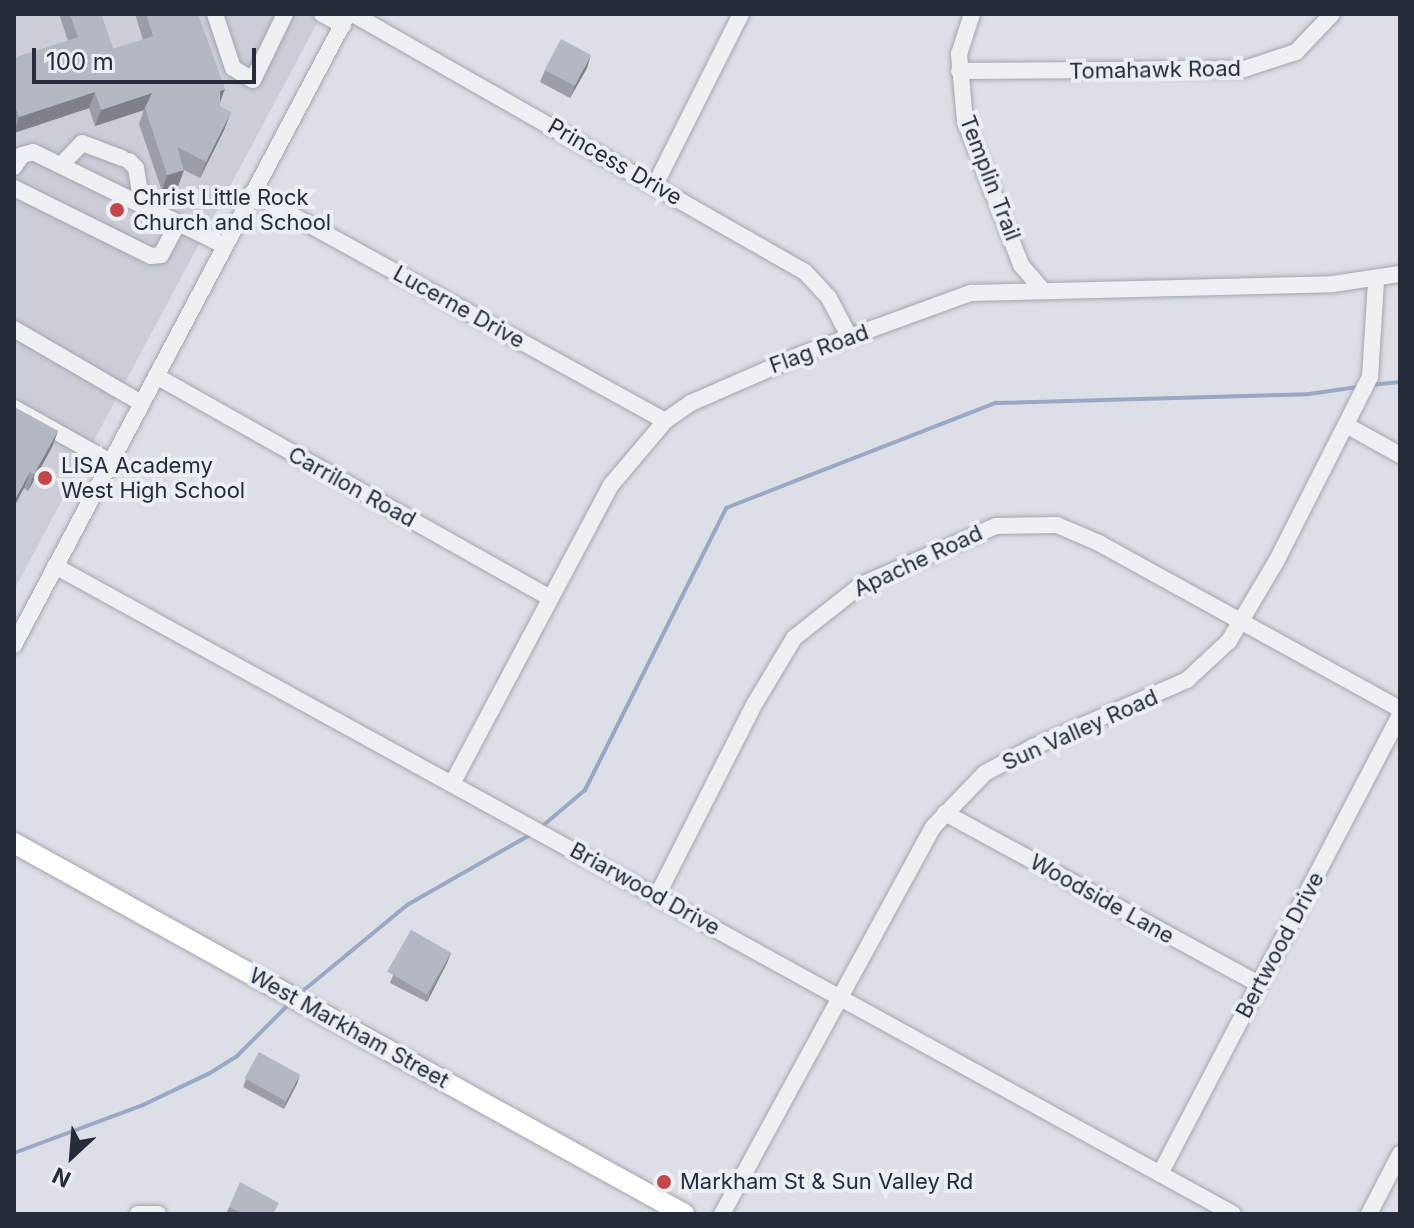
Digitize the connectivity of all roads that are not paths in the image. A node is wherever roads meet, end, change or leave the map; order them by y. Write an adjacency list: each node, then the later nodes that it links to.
1 (215, 14): 2 (street)
2 (285, 14)
3 (322, 14): 7 (street, Princess Drive)
4 (741, 14): 11 (street)
5 (972, 14): 8 (street, Templin Trail)
6 (1332, 14): 8 (street, Tomahawk Road)
7 (348, 18): 11 (street, Princess Drive); 13 (street)
8 (959, 71): 19 (street, Templin Trail)
9 (61, 165): 10 (street); 14 (street); 14 (street)
10 (14, 167)
11 (655, 185): 21 (street, Princess Drive)
12 (14, 188): 15 (street)
13 (252, 193): 16 (street); 25 (street, Lucerne Drive)
14 (142, 205): 15 (street)
15 (178, 223): 16 (street)
16 (224, 245): 22 (street)
17 (1400, 274): 18 (street, Flag Road)
18 (1376, 281): 19 (street, Flag Road); 26 (street, Sun Valley Road)
19 (1041, 288): 21 (street, Flag Road)
20 (14, 329): 23 (street)
21 (850, 338): 25 (street, Flag Road)
22 (156, 376): 23 (street); 30 (street, Carrilon Road)
23 (141, 403): 28 (street)
24 (14, 408): 28 (street)
25 (665, 421): 30 (street, Flag Road)
26 (1346, 425): 27 (street); 33 (street, Sun Valley Road)
27 (1400, 455)
28 (109, 461): 29 (street)
29 (55, 566): 32 (street); 37 (street, Briarwood Drive)
30 (549, 597): 37 (street, Flag Road)
31 (14, 604): 32 (street)
32 (31, 612): 34 (street)
33 (1243, 620): 35 (street, Apache Road); 38 (street, Sun Valley Road); 40 (street, Apache Road)
34 (14, 645)
35 (1400, 709)
36 (1400, 715): 41 (street, Bertwood Drive)
37 (452, 784): 40 (street, Briarwood Drive)
38 (945, 813): 41 (street, Woodside Lane); 42 (street, Sun Valley Road)
39 (14, 843): 47 (main road, West Markham Street)
40 (657, 896): 42 (street, Briarwood Drive)
41 (1259, 984): 44 (street, Bertwood Drive)
42 (840, 997): 44 (street, Briarwood Drive); 48 (street, Sun Valley Road)
43 (1400, 1154): 50 (street)
44 (1160, 1174): 49 (street, Briarwood Drive)
45 (138, 1214): 46 (street)
46 (158, 1214)
47 (684, 1214)
48 (722, 1214)
49 (1233, 1214)
50 (1369, 1214)

